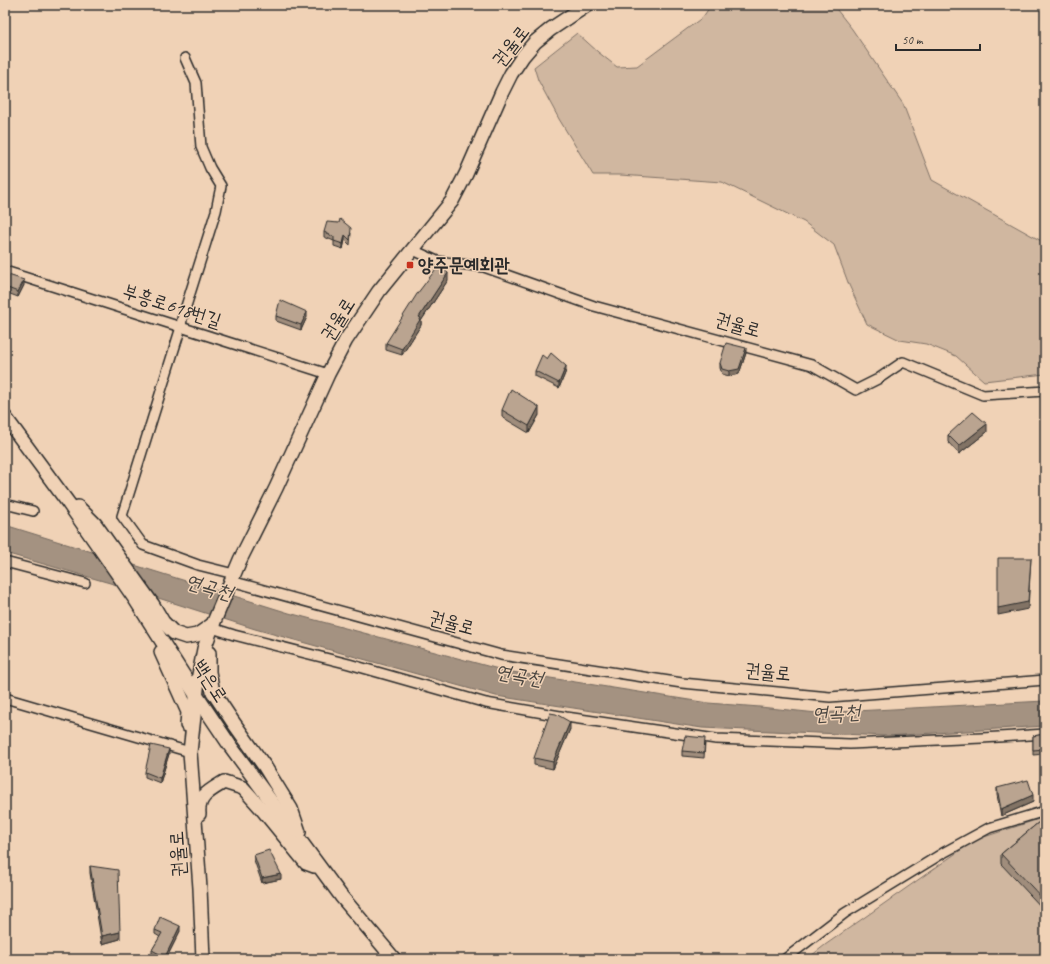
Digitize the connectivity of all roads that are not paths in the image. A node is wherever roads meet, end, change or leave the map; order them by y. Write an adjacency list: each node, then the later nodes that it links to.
1 (587, 5): 3 (main road, 권율로)
2 (185, 58): 5 (street)
3 (413, 250): 6 (main road, 권율로); 7 (street, 권율로)
4 (5, 272): 5 (street, 부흥로618번길)
5 (181, 327): 6 (street, 부흥로618번길); 13 (street)
6 (328, 374): 13 (main road, 권율로)
7 (1045, 391)
8 (5, 417): 11 (main road, 백은로)
9 (5, 504): 10 (street)
10 (33, 511)
11 (90, 526): 15 (main road); 15 (main road, 백은로)
12 (5, 562): 14 (street)
13 (233, 577): 16 (main road, 권율로); 17 (street, 권율로)
14 (85, 583)
15 (148, 609): 16 (main road); 18 (main road, 백은로); 21 (main road)
16 (212, 628): 18 (main road, 권율로); 20 (street); 23 (main road)
17 (1045, 680)
18 (196, 695): 21 (main road, 권율로); 23 (main road, 백은로)
19 (5, 698): 21 (street)
20 (1045, 734)
21 (188, 751): 25 (main road, 권율로)
22 (1045, 811): 28 (street)
23 (303, 844): 24 (main road, 백은로)
24 (320, 868): 25 (main road); 27 (main road, 백은로)
25 (200, 888): 26 (main road, 권율로)
26 (203, 959)
27 (394, 959)
28 (785, 959)

